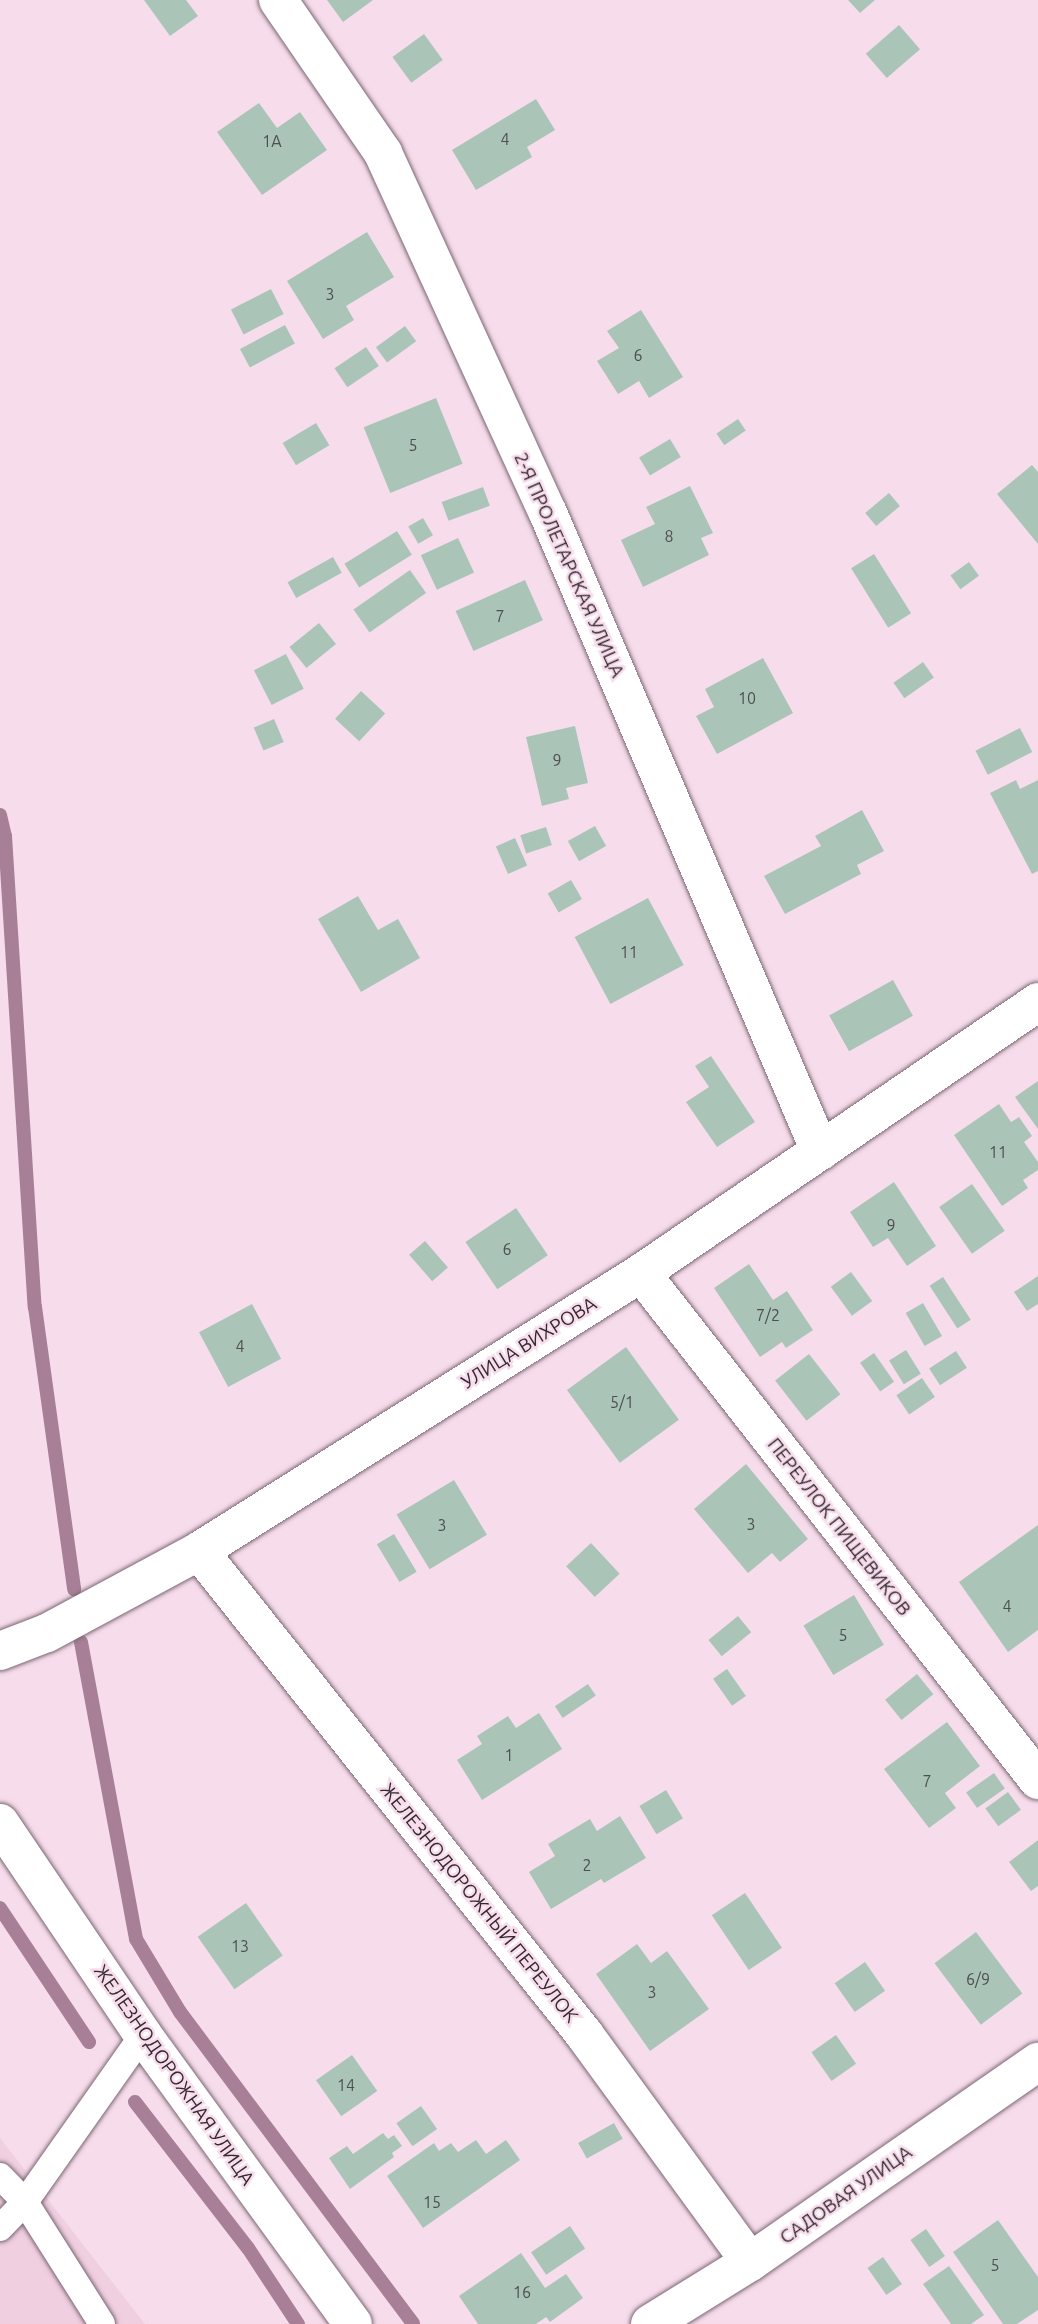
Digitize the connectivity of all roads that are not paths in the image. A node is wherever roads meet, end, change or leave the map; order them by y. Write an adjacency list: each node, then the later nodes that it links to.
1 (278, 0): 3 (street, 2-Я ПРОЛЕТАРСКАЯ УЛИЦА)
2 (1038, 1002): 3 (street, УЛИЦА ВИХРОВА)
3 (820, 1151): 4 (street, УЛИЦА ВИХРОВА)
4 (640, 1273): 5 (street, УЛИЦА ВИХРОВА); 7 (street, ПЕРЕУЛОК ПИЩЕВИКОВ)
5 (199, 1551): 6 (street, УЛИЦА ВИХРОВА); 14 (street, ЖЕЛЕЗНОДОРОЖНЫЙ ПЕРЕУЛОК)
6 (0, 1651)
7 (1038, 1780)
8 (0, 1823): 9 (street, ЖЕЛЕЗНОДОРОЖНАЯ УЛИЦА)
9 (143, 2035): 12 (lane); 16 (street, ЖЕЛЕЗНОДОРОЖНАЯ УЛИЦА)
10 (1038, 2062): 14 (street, САДОВАЯ УЛИЦА)
11 (0, 2176): 12 (lane)
12 (24, 2202): 13 (lane); 15 (lane)
13 (0, 2228)
14 (750, 2262): 17 (street, САДОВАЯ УЛИЦА)
15 (102, 2324)
16 (354, 2324)
17 (650, 2324)

